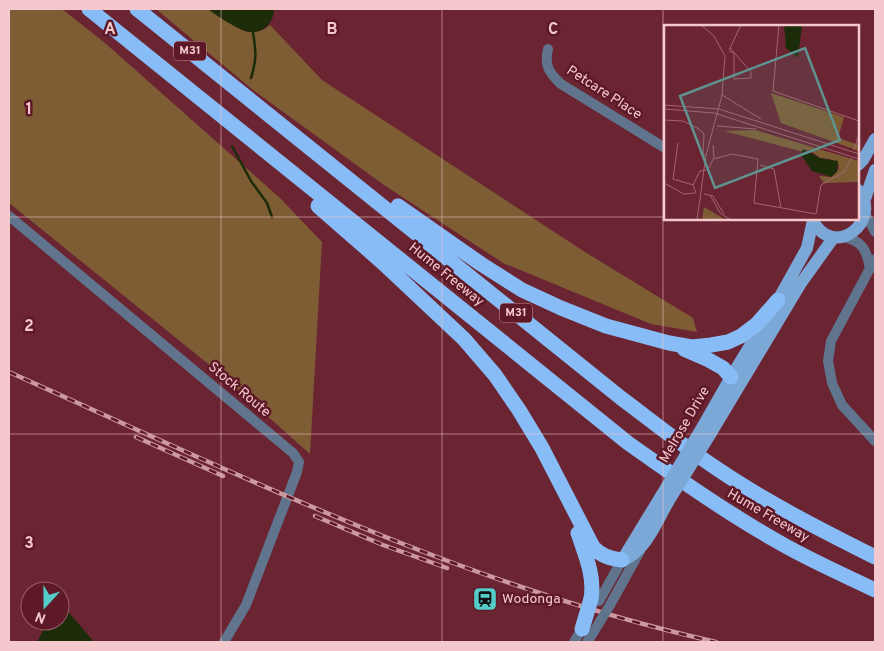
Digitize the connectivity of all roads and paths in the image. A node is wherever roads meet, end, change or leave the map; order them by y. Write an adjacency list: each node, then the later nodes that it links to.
1 (89, 9): 4 (highway, Hume Freeway / M31)
2 (137, 9): 9 (highway, Hume Freeway / M31)
3 (548, 49): 6 (street, Petcare Place)
4 (175, 78): 24 (highway); 29 (highway, Hume Freeway / M31)
5 (875, 139): 7 (main road)
6 (664, 147)
7 (859, 164)
8 (875, 170): 10 (main road)
9 (361, 188): 19 (highway); 27 (highway, Hume Freeway / M31)
10 (861, 195): 12 (main road)
11 (9, 216): 32 (street, Stock Route)
12 (866, 216): 14 (street); 15 (main road, Melrose Drive)
13 (813, 220): 15 (main road); 18 (main road, Melrose Drive)
14 (875, 232)
15 (839, 237): 17 (street); 21 (main road, Melrose Drive)
16 (875, 259): 17 (street)
17 (870, 269): 23 (street)
18 (778, 300): 19 (highway); 20 (main road, Melrose Drive)
19 (669, 343): 20 (highway)
20 (731, 377): 21 (main road); 22 (main road, Melrose Drive)
21 (730, 400): 22 (main road, Melrose Drive)
22 (707, 429): 25 (main road, Melrose Drive, bridge)
23 (875, 441)
24 (563, 490): 28 (highway); 30 (highway)
25 (664, 499): 26 (main road, Melrose Drive); 28 (main road, Melrose Drive)
26 (643, 546): 28 (main road); 31 (street, Melrose Drive, bridge)
27 (875, 557)
28 (622, 560): 30 (street, Melrose Drive)
29 (875, 590)
30 (595, 600): 31 (highway, bridge)
31 (584, 637)
32 (224, 642)

